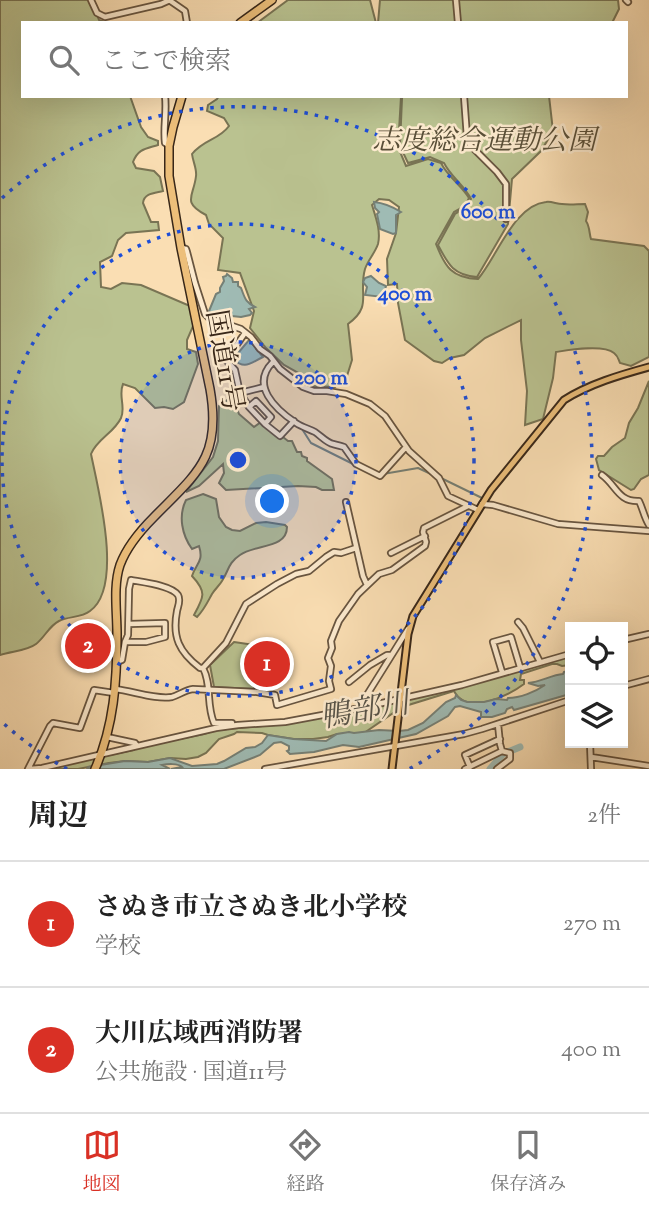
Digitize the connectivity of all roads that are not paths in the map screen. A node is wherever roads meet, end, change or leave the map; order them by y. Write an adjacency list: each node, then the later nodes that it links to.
1 (91, 0): 2 (street)
2 (169, 0): 5 (street)
3 (272, 0): 6 (highway)
4 (456, 0): 7 (street)
5 (187, 21)
6 (243, 21)
7 (458, 21)
8 (165, 98): 11 (street)
9 (181, 98): 11 (highway, 国道11号)
10 (464, 98): 12 (street)
11 (169, 146): 13 (highway, 国道11号)
12 (506, 219)
13 (181, 248): 14 (street); 42 (highway, 国道11号)
14 (245, 333): 15 (street); 18 (street)
15 (273, 362): 17 (street); 22 (street)
16 (649, 367): 25 (main road)
17 (264, 387): 18 (street); 20 (street)
18 (240, 393): 19 (street)
19 (249, 407): 21 (street); 21 (street)
20 (294, 421): 21 (street); 22 (street)
21 (265, 424)
22 (406, 447): 26 (street)
23 (602, 475): 28 (street)
24 (346, 502): 31 (street)
25 (482, 503): 27 (main road); 29 (street)
26 (468, 506): 27 (street); 30 (street)
27 (478, 510): 36 (main road)
28 (649, 525)
29 (649, 531)
30 (425, 536): 32 (street); 33 (street)
31 (356, 548): 33 (street); 45 (street)
32 (391, 553)
33 (367, 585): 50 (street)
34 (518, 622): 43 (street)
35 (129, 624): 39 (street); 39 (street); 45 (street)
36 (409, 628): 40 (street); 52 (main road)
37 (649, 634): 38 (street)
38 (628, 639)
39 (125, 642): 42 (street)
40 (391, 655): 48 (street); 54 (street)
41 (565, 655): 43 (street)
42 (117, 662): 51 (highway, 国道11号)
43 (540, 662): 44 (street)
44 (520, 667): 46 (street); 46 (street)
45 (203, 668): 50 (street)
46 (502, 673): 52 (street)
47 (649, 679): 49 (street)
48 (349, 682)
49 (627, 685)
50 (208, 690): 51 (street); 56 (street)
51 (115, 691): 57 (highway, 国道11号); 68 (street)
52 (399, 699): 54 (street); 59 (main road)
53 (565, 702): 55 (street)
54 (360, 708): 56 (street)
55 (498, 724): 58 (street); 59 (street)
56 (238, 725): 60 (street)
57 (107, 737): 60 (street); 63 (highway, 国道11号)
58 (500, 739): 62 (street); 65 (street)
59 (394, 745): 67 (street); 71 (main road)
60 (137, 746): 63 (street)
61 (590, 748): 64 (street)
62 (504, 750): 65 (street); 72 (street)
63 (101, 755): 68 (street); 69 (highway, 国道11号)
64 (591, 757): 66 (street); 73 (street)
65 (468, 766)
66 (649, 766)
67 (285, 767): 70 (street)
68 (29, 769)
69 (95, 769)
70 (265, 769)
71 (392, 769)
72 (497, 769)
73 (591, 769)

